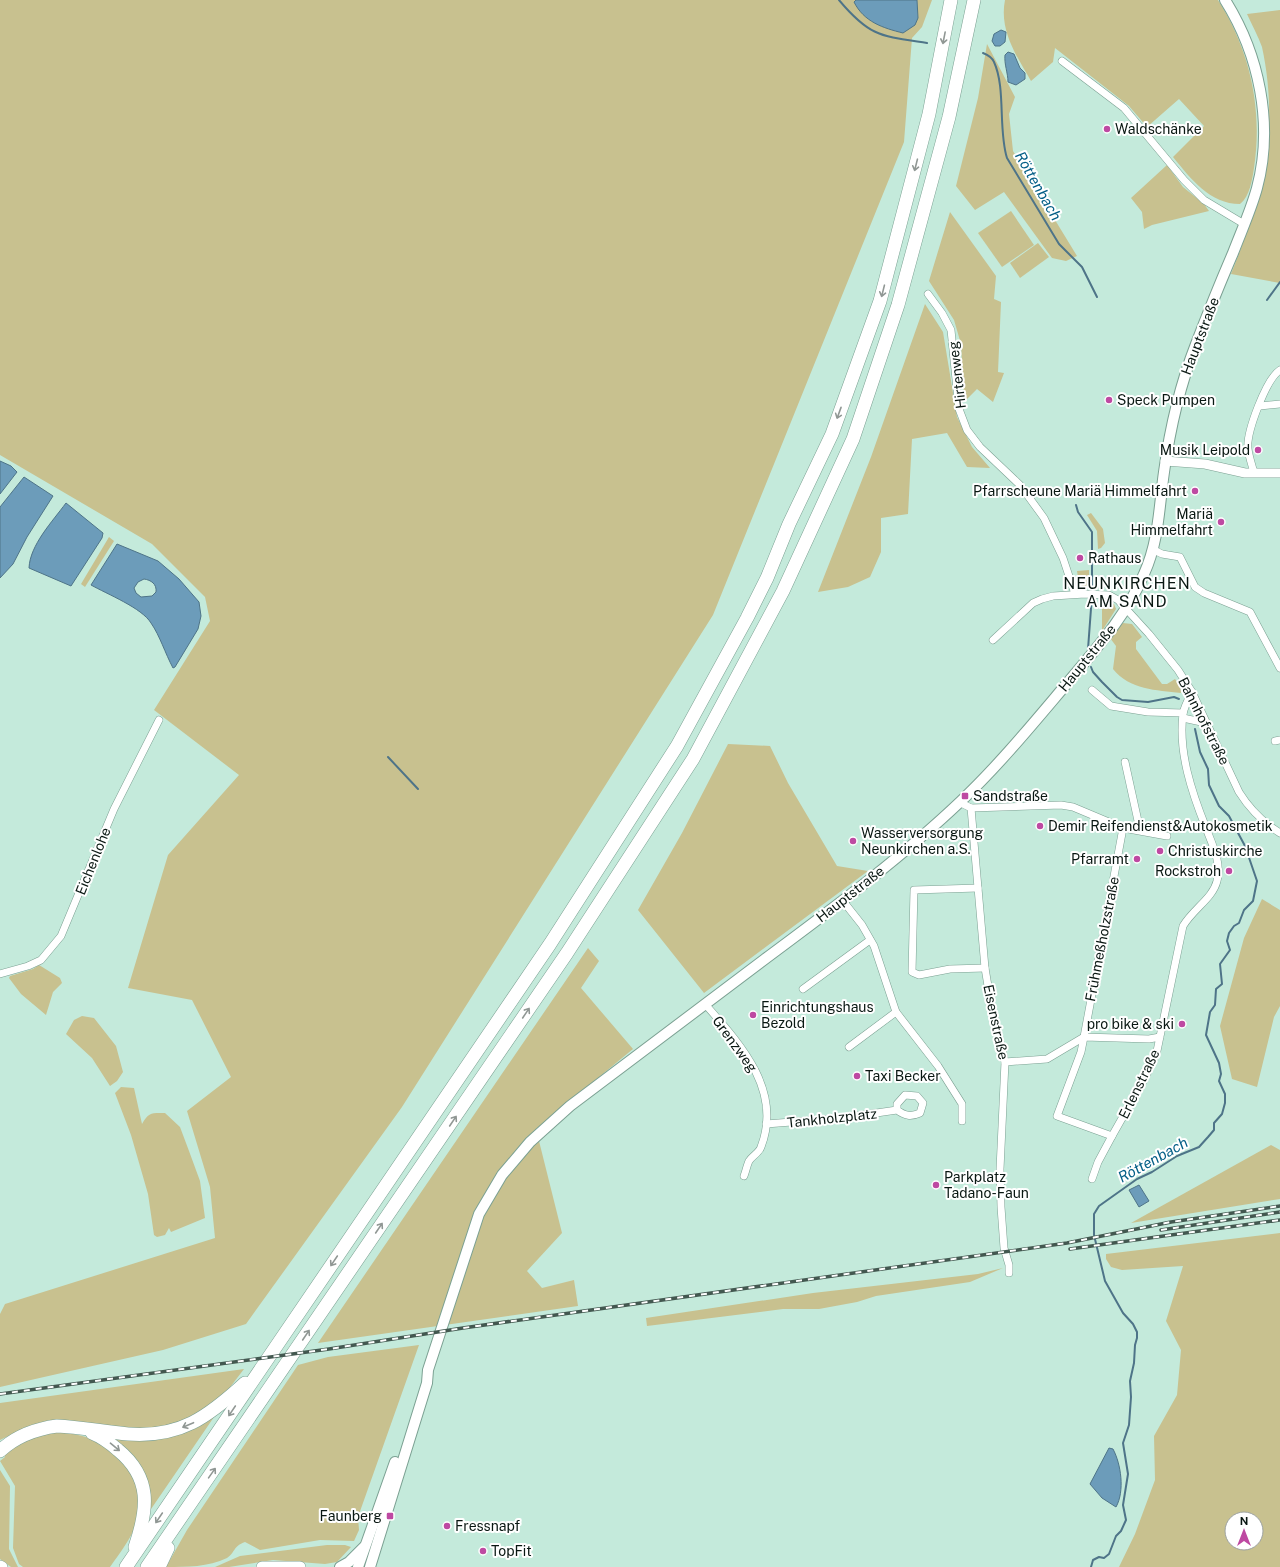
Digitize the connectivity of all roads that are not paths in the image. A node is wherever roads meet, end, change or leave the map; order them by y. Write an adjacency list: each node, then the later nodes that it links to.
1 (951, 0): 49 (highway, one-way to 49)
2 (974, 0): 53 (highway, one-way to 2)
3 (1225, 0): 5 (main road, Hauptstraße)
4 (1062, 61): 5 (street)
5 (1244, 224): 10 (main road, Hauptstraße)
6 (928, 294): 14 (street, Hirtenweg)
7 (1280, 370): 9 (street)
8 (1280, 404): 9 (street)
9 (1260, 406): 11 (street)
10 (1165, 461): 11 (street); 13 (main road, Hauptstraße)
11 (1254, 473): 12 (street)
12 (1280, 473)
13 (1154, 550): 15 (main road, Hauptstraße); 17 (street)
14 (1076, 594): 15 (street, Bahnhofstraße); 16 (street)
15 (1126, 608): 19 (street, Bahnhofstraße); 24 (main road, Hauptstraße)
16 (993, 640)
17 (1280, 668)
18 (1092, 690): 20 (street)
19 (1192, 692): 20 (street, Erlenstraße); 22 (street, Bahnhofstraße)
20 (1183, 716): 22 (street); 39 (street, Erlenstraße)
21 (159, 720): 34 (street, Eichenlohe)
22 (1206, 723): 28 (street, Bahnhofstraße)
23 (1125, 762): 27 (street)
24 (959, 802): 25 (street); 31 (main road, Hauptstraße)
25 (971, 808): 26 (street); 30 (street, Eisenstraße)
26 (1123, 828): 27 (street); 38 (street, Frühmeßholzstraße)
27 (1140, 830): 29 (street)
28 (1280, 833)
29 (1167, 836)
30 (978, 888): 33 (street, Eisenstraße); 33 (street)
31 (843, 901): 32 (street); 36 (main road, Hauptstraße)
32 (870, 940): 35 (street); 37 (street)
33 (985, 968): 41 (street, Eisenstraße)
34 (0, 974)
35 (803, 989)
36 (705, 1004): 44 (street, Grenzweg); 50 (main road, Hauptstraße)
37 (896, 1012): 40 (street); 43 (street)
38 (1084, 1037): 39 (street); 41 (street); 45 (street, Erlenstraße)
39 (1160, 1037): 45 (street, Erlenstraße)
40 (849, 1047)
41 (1006, 1062): 48 (street, Eisenstraße)
42 (897, 1110): 44 (street, Tankholzplatz)
43 (962, 1121)
44 (766, 1124): 46 (street, Grenzweg)
45 (1112, 1136): 47 (street, Erlenstraße)
46 (744, 1176)
47 (1092, 1179)
48 (1009, 1273)
49 (262, 1367): 51 (highway, one-way to 51); 56 (highway, one-way to 56)
50 (428, 1370): 54 (main road); 55 (main road)
51 (82, 1428): 52 (highway); 56 (highway, one-way to 56)
52 (0, 1451)
53 (189, 1505): 57 (highway); 58 (highway)
54 (368, 1542): 61 (main road); 62 (main road)
55 (377, 1550): 63 (main road); 64 (main road)
56 (127, 1565)
57 (147, 1567)
58 (159, 1567)
59 (262, 1567): 60 (main road)
60 (300, 1567)
61 (340, 1567)
62 (358, 1567)
63 (370, 1567)
64 (381, 1567)

